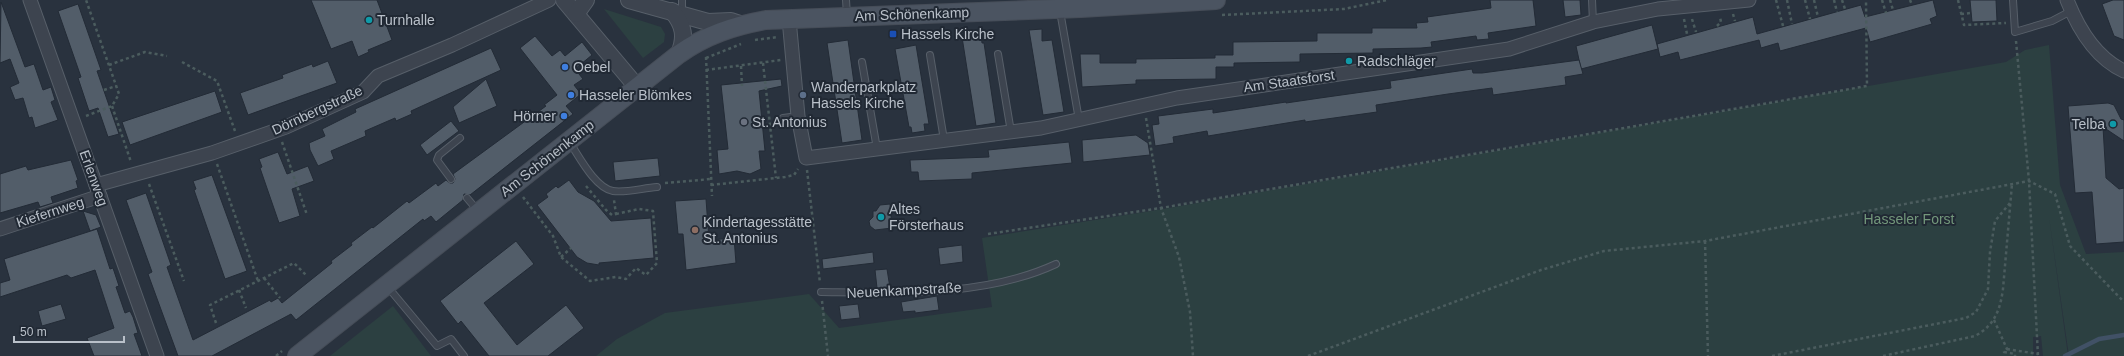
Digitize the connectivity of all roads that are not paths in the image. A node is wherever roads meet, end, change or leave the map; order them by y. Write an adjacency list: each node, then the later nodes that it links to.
1 (549, 0): 37 (street, Dörnbergstraße)
2 (564, 0): 17 (street)
3 (586, 0): 17 (street)
4 (629, 0): 16 (street)
5 (1216, 0): 11 (main road, Am Schönenkamp)
6 (1592, 0): 19 (lane)
7 (1749, 0): 9 (street, Am Staatsforst)
8 (2012, 0): 13 (lane)
9 (1724, 2): 12 (street, Am Staatsforst)
10 (36, 3): 37 (street, Erlenweg)
11 (1080, 4): 15 (main road, Am Schönenkamp)
12 (1658, 4): 19 (street, Am Staatsforst)
13 (2069, 5): 25 (street)
14 (847, 8): 15 (main road, Am Schönenkamp); 18 (main road, Am Schönenkamp)
15 (1060, 8): 29 (lane)
16 (679, 9): 20 (street); 21 (street)
17 (576, 14): 26 (street)
18 (789, 19): 20 (main road, Am Schönenkamp); 27 (street)
19 (1593, 22): 29 (street, Am Staatsforst)
20 (742, 24): 21 (main road, Am Schönenkamp)
21 (680, 54): 26 (main road, Am Schönenkamp)
22 (998, 54): 30 (lane)
23 (930, 55): 32 (lane)
24 (862, 62): 34 (lane)
25 (2124, 71)
26 (637, 87): 33 (main road, Am Schönenkamp)
27 (798, 116): 28 (lane); 34 (street, Am Staatsforst)
28 (783, 118)
29 (1079, 120): 30 (street, Am Staatsforst)
30 (1011, 132): 32 (street, Am Staatsforst)
31 (460, 138): 35 (lane)
32 (944, 140): 34 (street, Am Staatsforst)
33 (569, 141): 36 (lane); 39 (main road, Am Schönenkamp)
34 (877, 149)
35 (452, 179)
36 (657, 187)
37 (98, 190): 40 (street, Kiefernweg); 44 (street, Erlenweg)
38 (467, 198): 39 (lane)
39 (479, 212): 42 (main road, Am Schönenkamp)
40 (0, 229)
41 (1056, 264): 43 (lane, Neuenkampstraße)
42 (386, 285): 45 (main road, Am Schönenkamp); 46 (lane)
43 (821, 292)
44 (157, 356)
45 (297, 356)
46 (464, 356)

